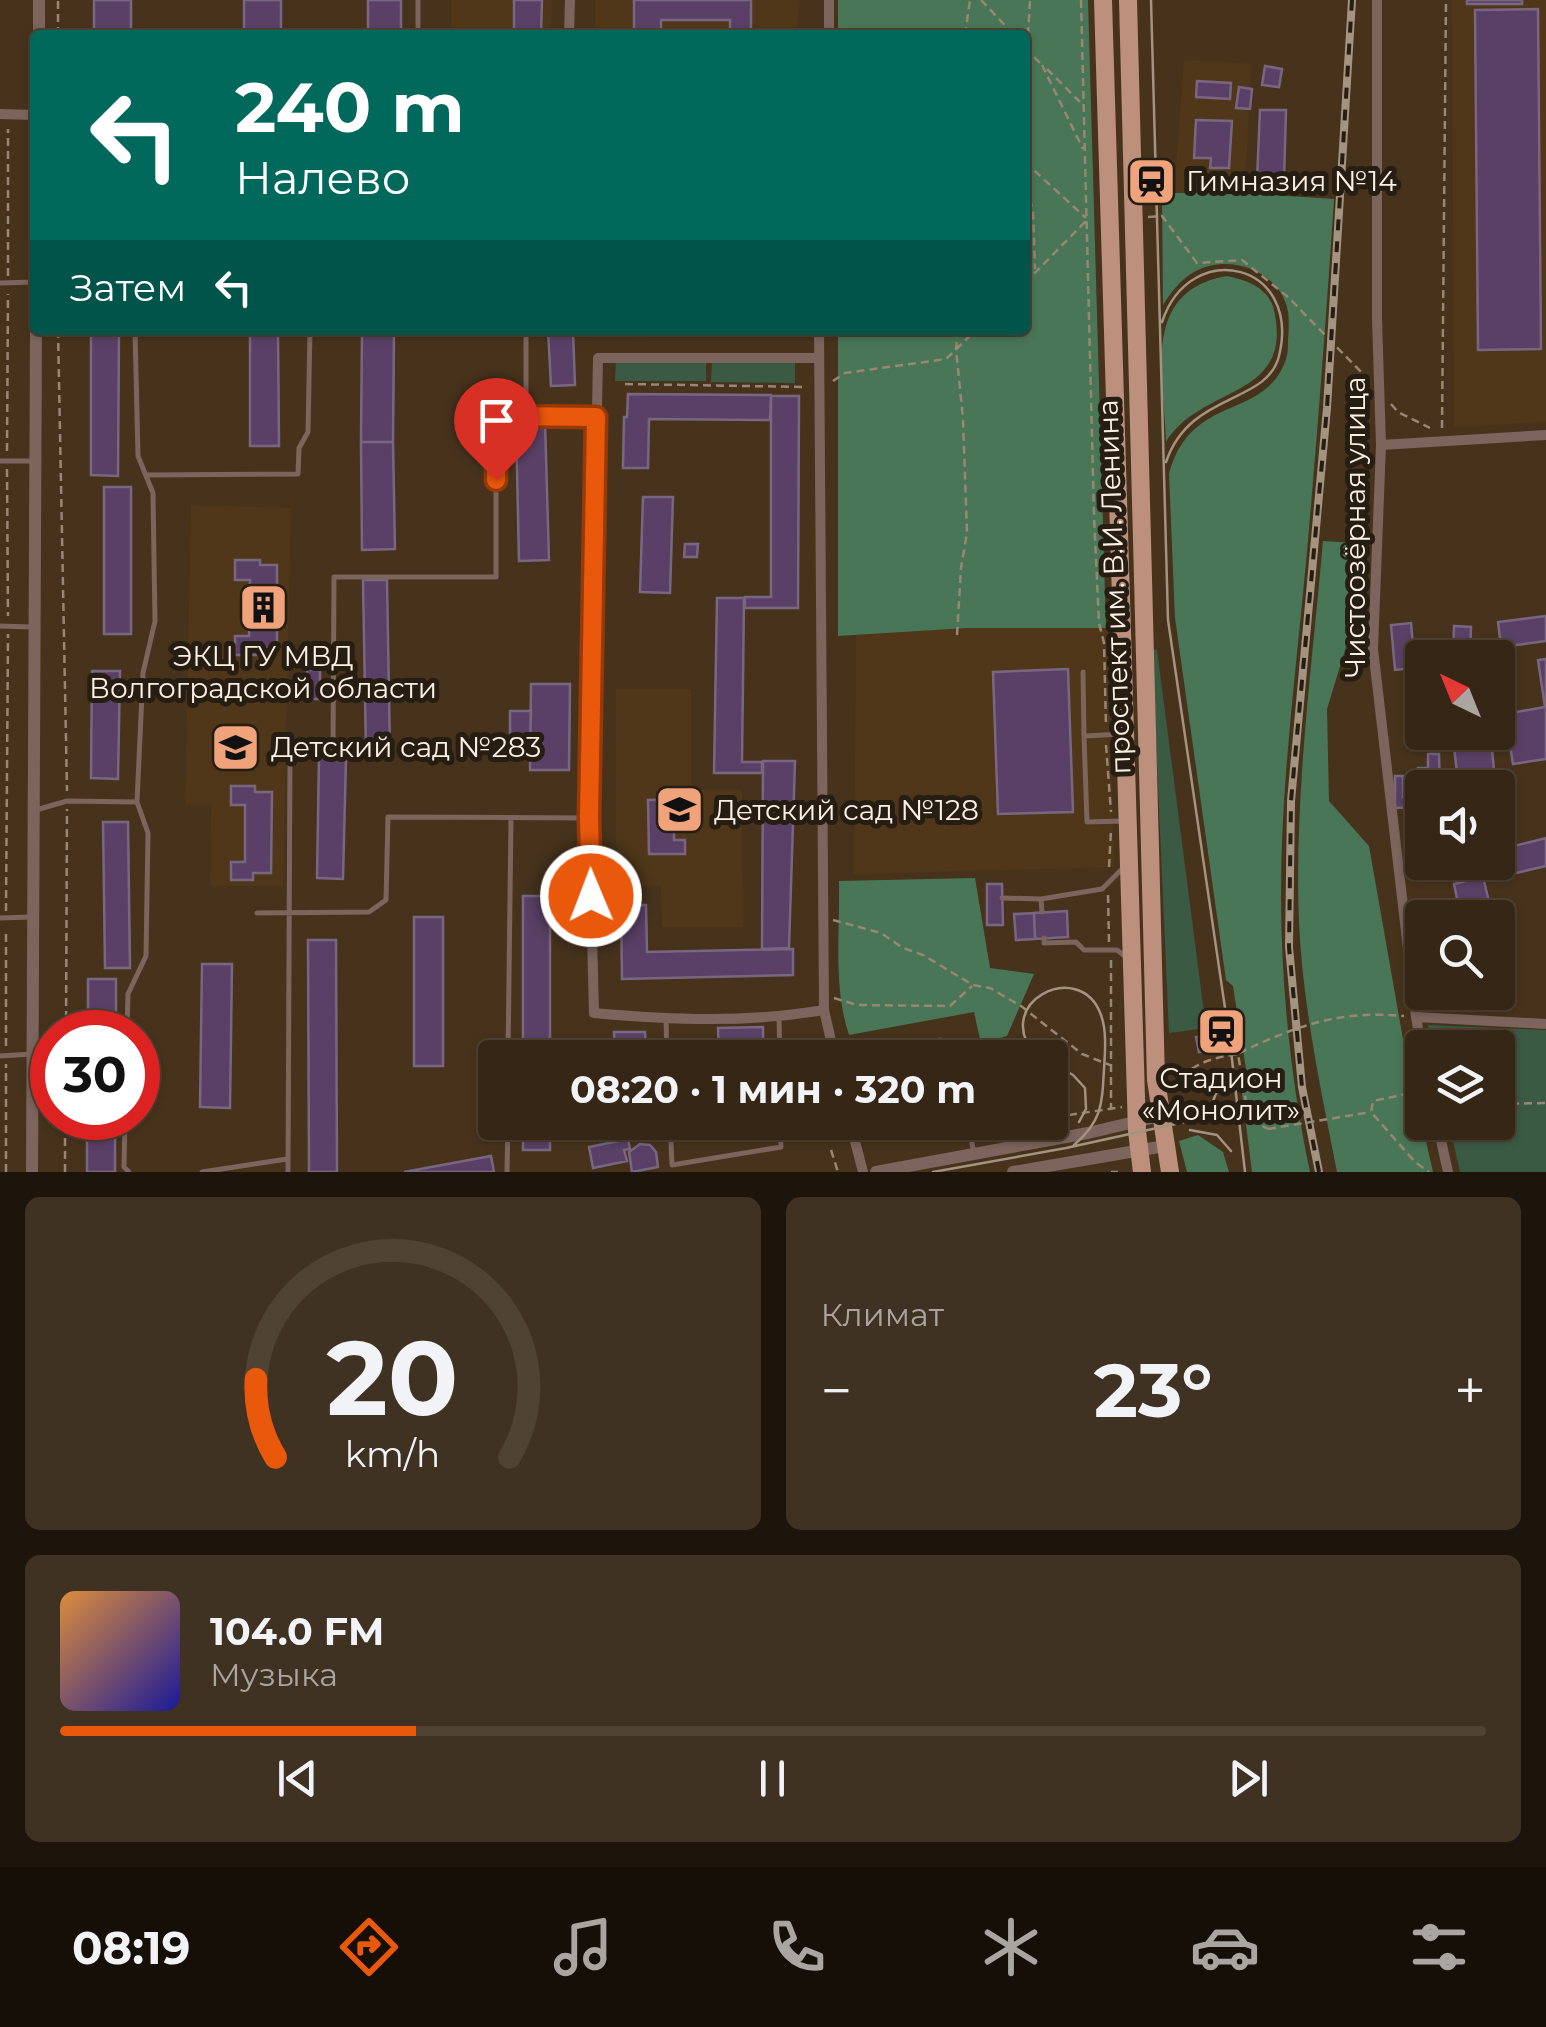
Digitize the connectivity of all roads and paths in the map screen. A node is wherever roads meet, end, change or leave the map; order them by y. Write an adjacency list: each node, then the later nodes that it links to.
1 (39, 0): 14 (street)
2 (58, 0): 15 (path)
3 (418, 0): 16 (lane)
4 (570, 0): 17 (street)
5 (829, 0): 18 (street)
6 (970, 0): 19 (path)
7 (982, 0): 20 (path)
8 (1030, 0): 21 (path)
9 (1081, 0): 24 (path)
10 (1103, 0): 60 (main road, проспект им. В.И. Ленина)
11 (1128, 0): 105 (main road, проспект им. В.И. Ленина)
12 (1377, 0): 48 (street, Чистоозёрная улица)
13 (1446, 0): 48 (path)
14 (39, 30)
15 (58, 30)
16 (418, 30)
17 (569, 30)
18 (829, 30)
19 (966, 30)
20 (1009, 30)
21 (1028, 30)
22 (1030, 53): 23 (path)
23 (1042, 65): 24 (path); 27 (path)
24 (1082, 103): 27 (path)
25 (4, 114): 26 (street); 35 (path)
26 (30, 115)
27 (1084, 152): 31 (path)
28 (1030, 167): 31 (path)
29 (1030, 201): 32 (path)
30 (1142, 217): 48 (path)
31 (1087, 220): 32 (path); 61 (path)
32 (1035, 272): 33 (path)
33 (1030, 278)
34 (30, 282): 35 (lane)
35 (4, 283): 53 (path)
36 (36, 335): 54 (street)
37 (58, 335): 63 (path)
38 (136, 335): 55 (lane)
39 (310, 335): 55 (lane)
40 (526, 335): 49 (lane)
41 (820, 335): 45 (street)
42 (957, 335): 44 (path)
43 (971, 335): 44 (path)
44 (956, 349): 47 (path); 58 (path)
45 (818, 358): 47 (street); 50 (street)
46 (625, 384): 47 (path)
47 (820, 386): 87 (street)
48 (1380, 392): 52 (street, Чистоозёрная улица)
49 (526, 416): 50 (lane); 75 (lane)
50 (596, 417): 67 (street)
51 (1546, 434): 52 (street)
52 (1381, 445): 88 (street, Чистоозёрная улица)
53 (4, 461): 54 (lane); 56 (path)
54 (36, 461): 57 (street)
55 (146, 475): 64 (lane)
56 (4, 626): 57 (lane); 77 (path)
57 (36, 627): 65 (street)
58 (957, 635)
59 (1083, 672): 62 (lane)
60 (1126, 734): 61 (lane); 68 (main road, проспект им. В.И. Ленина)
61 (1106, 735): 62 (lane); 68 (path)
62 (1084, 736): 68 (lane)
63 (68, 802): 64 (lane); 65 (lane); 85 (path)
64 (137, 802): 86 (lane)
65 (36, 810): 76 (street)
66 (511, 818): 67 (lane); 75 (lane); 93 (lane)
67 (589, 818): 90 (street)
68 (1120, 821): 69 (main road, проспект им. В.И. Ленина); 70 (path)
69 (1130, 861): 70 (lane); 81 (main road, проспект им. В.И. Ленина)
70 (1108, 884): 72 (lane); 80 (path)
71 (1002, 898): 72 (lane)
72 (1041, 899): 73 (lane)
73 (1042, 912)
74 (257, 913): 75 (lane)
75 (288, 913): 122 (lane)
76 (35, 916): 77 (lane); 84 (street)
77 (3, 918): 99 (path)
78 (833, 920): 82 (path)
79 (1044, 938): 80 (lane)
80 (1110, 950): 81 (lane); 100 (path)
81 (1132, 961): 107 (main road, проспект им. В.И. Ленина)
82 (973, 985): 83 (path); 100 (path)
83 (833, 998)
84 (34, 1010)
85 (66, 1010)
86 (128, 1010)
87 (824, 1010): 89 (street); 96 (street)
88 (1416, 1017): 91 (street); 92 (street, Чистоозёрная улица); 98 (path)
89 (779, 1018): 90 (street); 95 (lane)
90 (666, 1019): 94 (lane)
91 (1546, 1024)
92 (1418, 1030)
93 (508, 1040)
94 (667, 1040)
95 (780, 1040)
96 (831, 1040)
97 (30, 1054): 99 (lane)
98 (1238, 1054): 105 (path); 106 (path, bridge)
99 (3, 1056): 124 (path)
100 (1111, 1066): 104 (path)
101 (1405, 1094): 106 (path)
102 (1546, 1103): 103 (path)
103 (1515, 1104)
104 (1111, 1108): 107 (path); 108 (path)
105 (1159, 1109): 107 (street); 118 (main road, проспект им. В.И. Ленина)
106 (1371, 1112): 139 (path)
107 (1137, 1113): 120 (main road, проспект им. В.И. Ленина); 121 (street)
108 (1069, 1115)
109 (32, 1140): 125 (street)
110 (65, 1140): 126 (path)
111 (125, 1140): 127 (lane)
112 (508, 1140): 130 (lane)
113 (671, 1140): 114 (lane)
114 (780, 1140)
115 (855, 1140): 132 (street)
116 (970, 1140): 121 (lane)
117 (1441, 1140): 140 (street)
118 (1165, 1146): 120 (street); 138 (main road, проспект им. В.И. Ленина)
119 (831, 1150): 131 (path)
120 (1138, 1151): 123 (street); 137 (main road, проспект им. В.И. Ленина)
121 (974, 1154): 133 (street)
122 (287, 1159): 128 (lane); 129 (lane)
123 (1060, 1168): 134 (street)
124 (6, 1172)
125 (32, 1172)
126 (65, 1172)
127 (129, 1172)
128 (202, 1172)
129 (288, 1172)
130 (507, 1172)
131 (838, 1172)
132 (863, 1172)
133 (876, 1172)
134 (1013, 1172)
135 (1110, 1172): 136 (path)
136 (1118, 1172)
137 (1142, 1172)
138 (1170, 1172)
139 (1429, 1172)
140 (1448, 1172)

